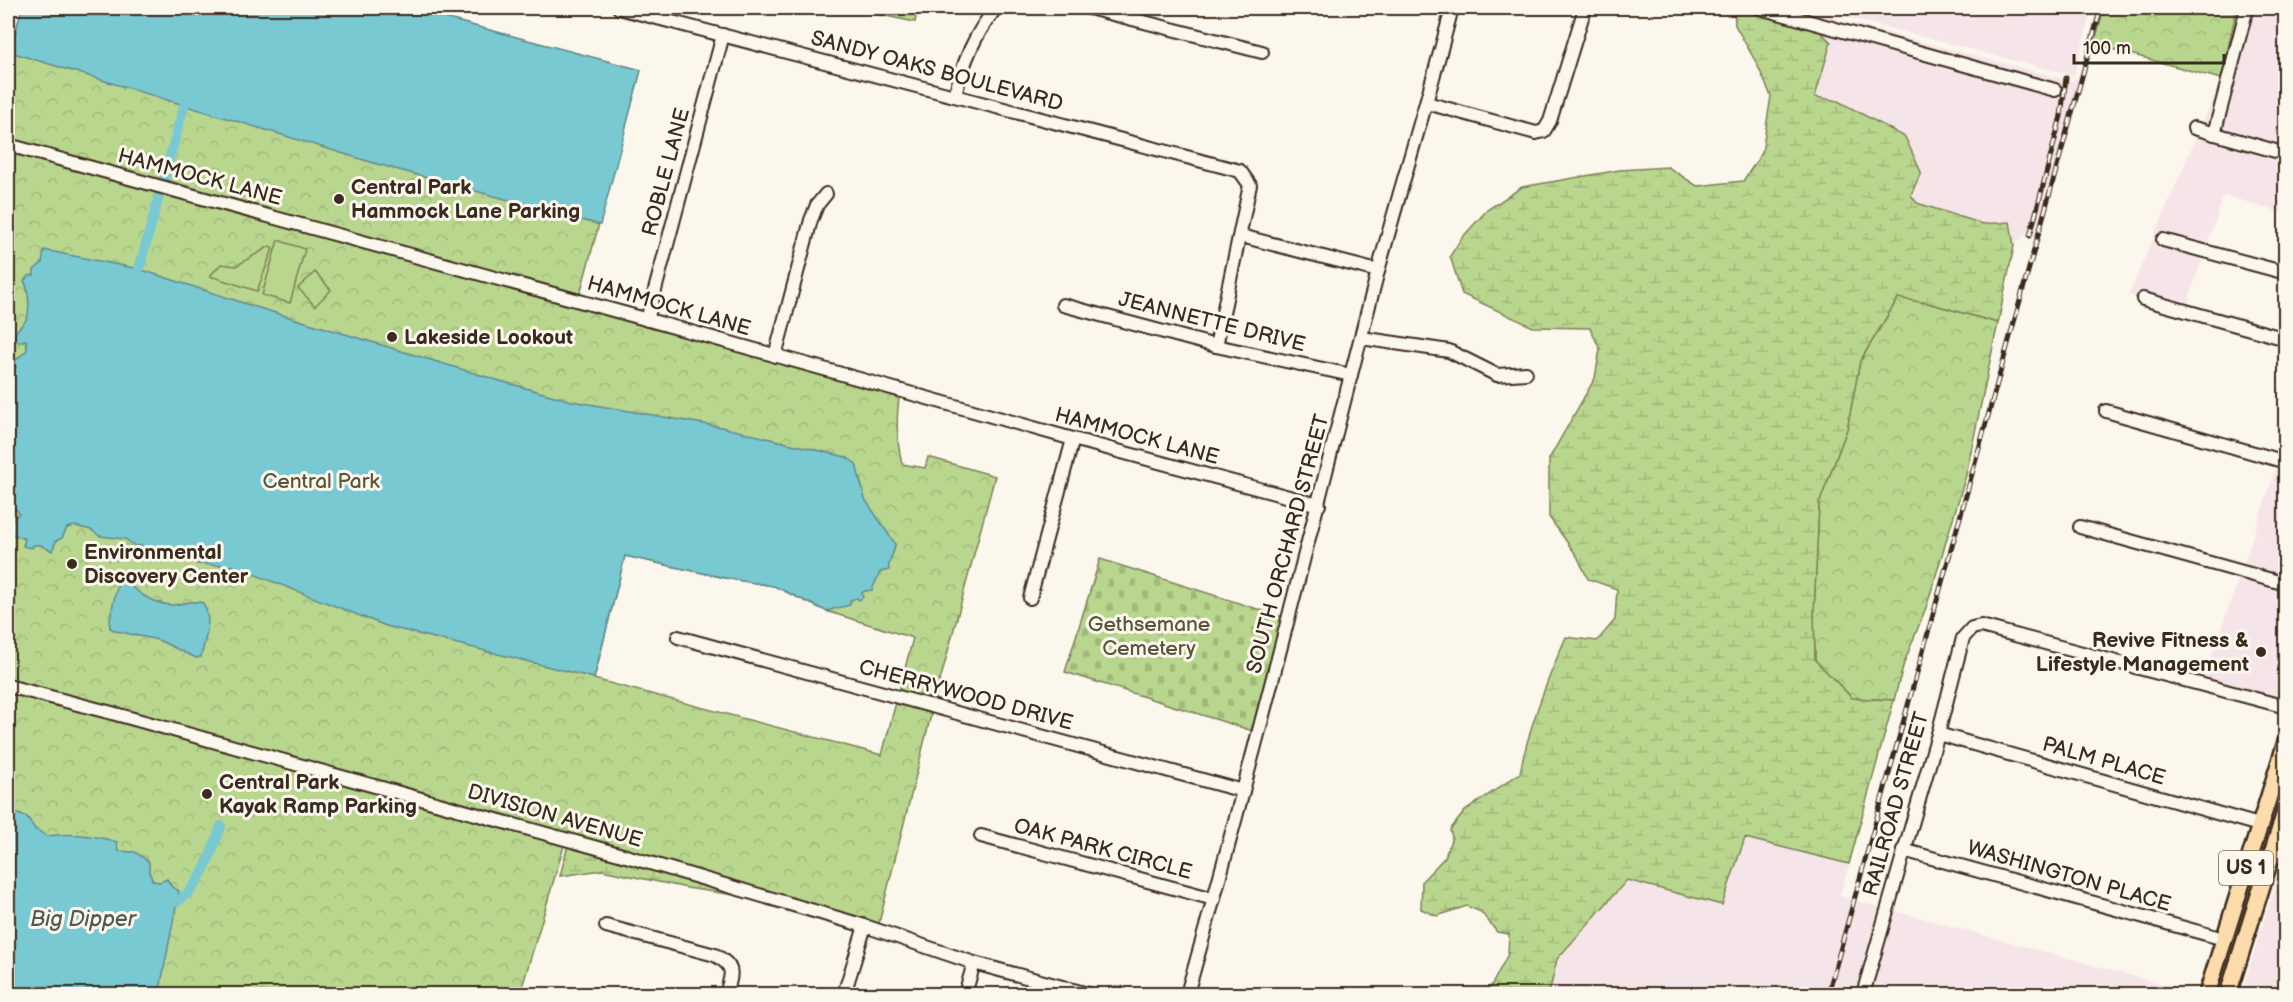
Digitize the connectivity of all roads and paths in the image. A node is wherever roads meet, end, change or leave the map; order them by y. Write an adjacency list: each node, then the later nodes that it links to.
1 (619, 8): 8 (street, SANDY OAKS BOULEVARD)
2 (996, 8): 11 (street)
3 (1089, 8): 9 (street)
4 (1452, 8): 12 (street, SOUTH ORCHARD STREET)
5 (1585, 8): 12 (street)
6 (1760, 8): 10 (street)
7 (2247, 8): 14 (street)
8 (723, 35): 11 (street, SANDY OAKS BOULEVARD); 24 (street, ROBLE LANE)
9 (1262, 52)
10 (2055, 90)
11 (955, 95): 18 (street, SANDY OAKS BOULEVARD)
12 (1427, 103): 20 (street, SOUTH ORCHARD STREET)
13 (2194, 128): 14 (street)
14 (2214, 134): 16 (street)
15 (8, 145): 24 (street, HAMMOCK LANE)
16 (2286, 154)
17 (826, 194): 28 (street)
18 (1241, 236): 20 (street); 27 (street)
19 (2163, 240): 21 (street)
20 (1378, 271): 25 (street, SOUTH ORCHARD STREET)
21 (2286, 273)
22 (2143, 299): 26 (street)
23 (1063, 305): 27 (street, JEANNETTE DRIVE)
24 (647, 320): 28 (street, HAMMOCK LANE)
25 (1361, 338): 29 (street); 30 (street, SOUTH ORCHARD STREET)
26 (2286, 339)
27 (1216, 346): 30 (street, JEANNETTE DRIVE)
28 (775, 356): 32 (street, HAMMOCK LANE)
29 (1526, 373)
30 (1351, 375): 34 (street, SOUTH ORCHARD STREET)
31 (2106, 411): 33 (street)
32 (1073, 439): 34 (street, HAMMOCK LANE); 37 (street)
33 (2286, 462)
34 (1319, 505): 43 (street, SOUTH ORCHARD STREET)
35 (2080, 527): 36 (street)
36 (2286, 584)
37 (1030, 598)
38 (678, 638): 43 (street, CHERRYWOOD DRIVE)
39 (8, 686): 51 (street, DIVISION AVENUE)
40 (2286, 707): 41 (street, RAILROAD STREET)
41 (1938, 735): 45 (street, PALM PLACE); 47 (street, RAILROAD STREET)
42 (2286, 742): 45 (main road, US 1)
43 (1243, 791): 49 (street, SOUTH ORCHARD STREET)
44 (2286, 809): 48 (main road, US 1)
45 (2259, 825): 52 (main road, US 1)
46 (981, 836): 49 (street, OAK PARK CIRCLE)
47 (1903, 850): 52 (street, WASHINGTON PLACE); 60 (street, RAILROAD STREET)
48 (2278, 856): 54 (main road, US 1)
49 (1214, 899): 59 (street, SOUTH ORCHARD STREET)
50 (606, 926): 55 (street)
51 (865, 926): 53 (street, DIVISION AVENUE); 56 (street)
52 (2224, 939): 54 (main road); 61 (main road, US 1)
53 (974, 963): 57 (street); 58 (street, DIVISION AVENUE)
54 (2235, 972): 62 (main road, US 1)
55 (726, 994)
56 (844, 994)
57 (965, 994)
58 (1082, 994)
59 (1187, 994)
60 (1863, 994)
61 (2207, 994)
62 (2228, 994)

